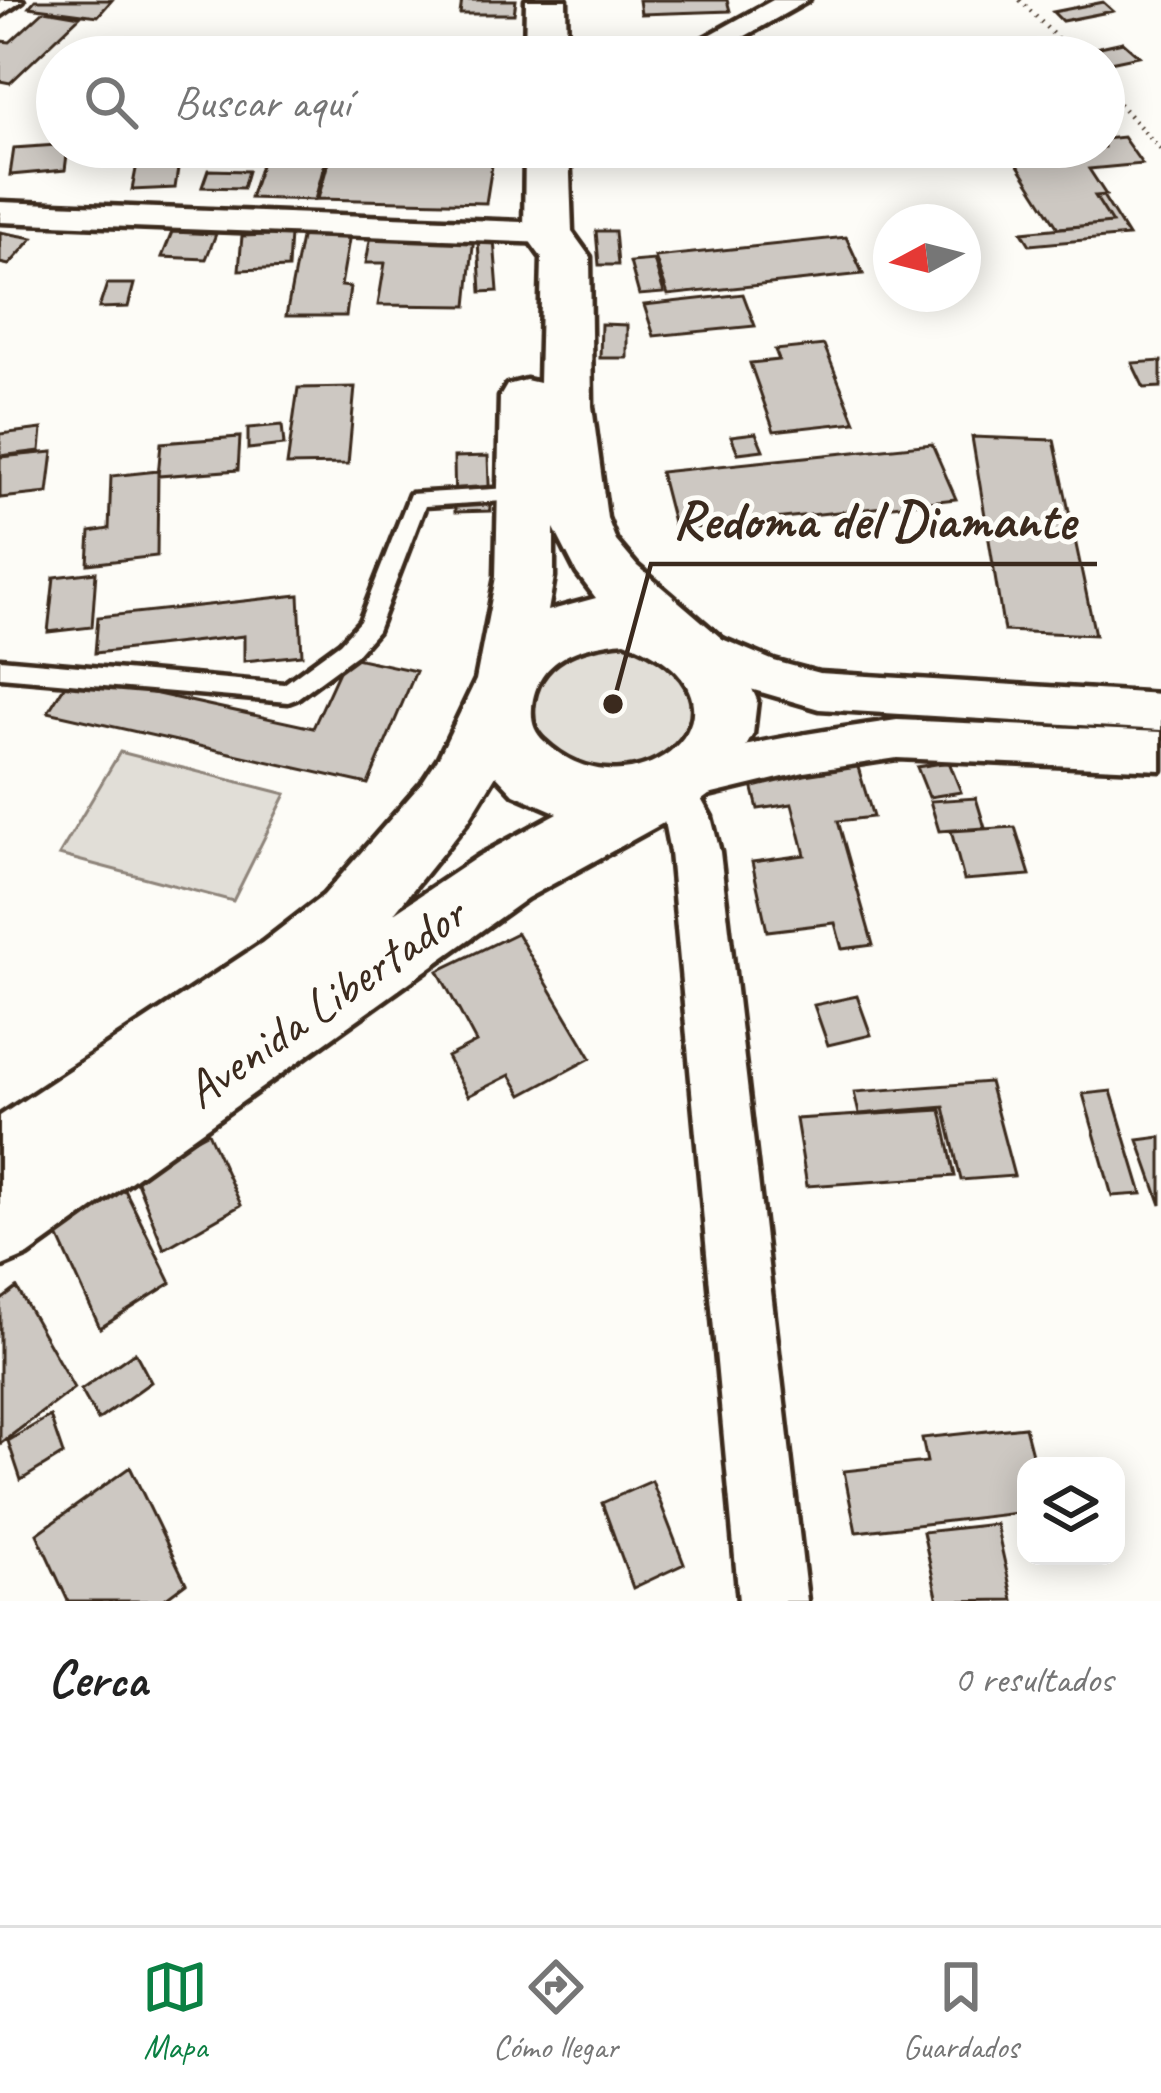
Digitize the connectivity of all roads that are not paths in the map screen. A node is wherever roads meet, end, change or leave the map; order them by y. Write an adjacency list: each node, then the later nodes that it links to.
1 (9, 0): 4 (street)
2 (546, 0): 5 (highway)
3 (795, 0): 6 (street)
4 (0, 7)
5 (546, 36)
6 (726, 36)
7 (547, 168): 9 (highway, Avenida Libertador)
8 (0, 212): 9 (street)
9 (548, 233): 10 (highway, Avenida Libertador)
10 (548, 494): 11 (highway, Avenida Libertador); 12 (lane); 13 (highway, Avenida Libertador)
11 (682, 637): 13 (highway); 14 (street); 16 (highway)
12 (0, 668)
13 (502, 685): 16 (highway); 17 (highway, Avenida Libertador)
14 (1161, 712)
15 (1161, 751): 16 (street)
16 (668, 787): 18 (highway, Avenida Libertador); 19 (street)
17 (0, 1161)
18 (0, 1227)
19 (773, 1601)

